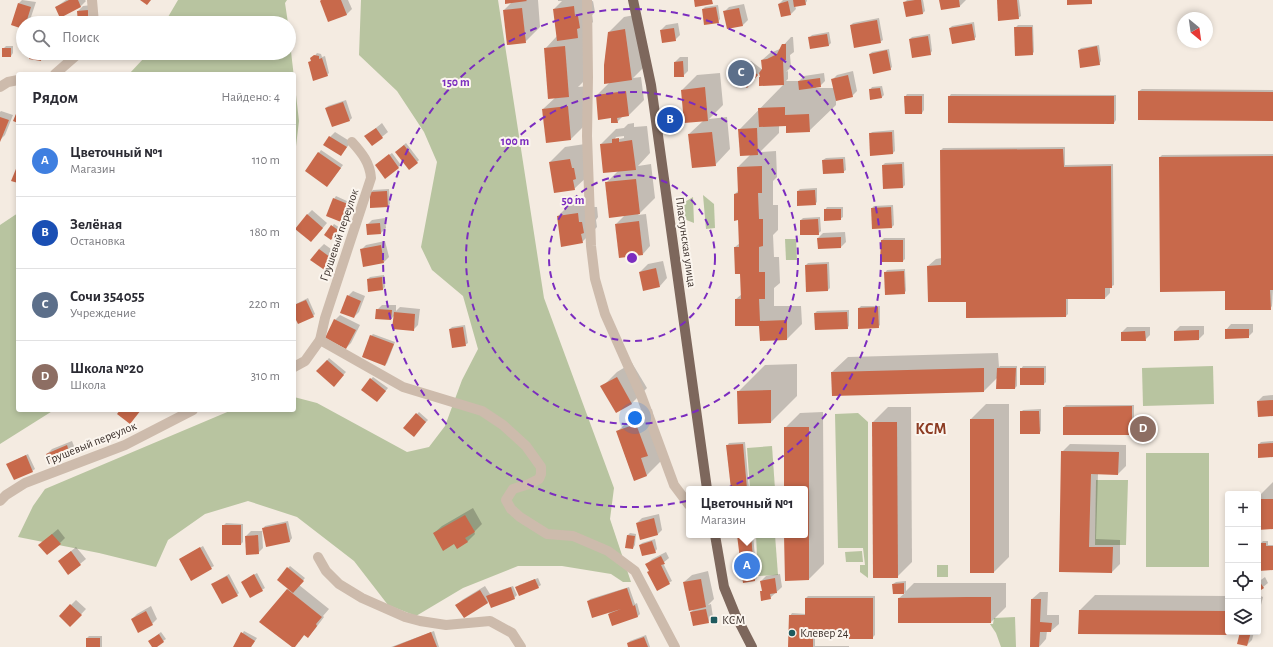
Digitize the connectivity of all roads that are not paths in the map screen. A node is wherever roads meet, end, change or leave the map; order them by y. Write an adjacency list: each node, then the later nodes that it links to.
1 (92, 0): 4 (street)
2 (587, 0): 15 (street)
3 (633, 0): 13 (main road, Пластунская улица)
4 (93, 16)
5 (71, 60): 6 (street)
6 (57, 72)
7 (16, 80): 8 (street)
8 (0, 87)
9 (352, 142): 10 (street, Грушевый переулок)
10 (320, 340): 11 (street, Грушевый переулок); 19 (street)
11 (296, 366)
12 (189, 412): 14 (street, Грушевый переулок)
13 (707, 486)
14 (0, 501)
15 (686, 502)
16 (716, 538): 20 (main road)
17 (318, 558): 18 (street)
18 (521, 647)
19 (675, 647)
20 (752, 647)

